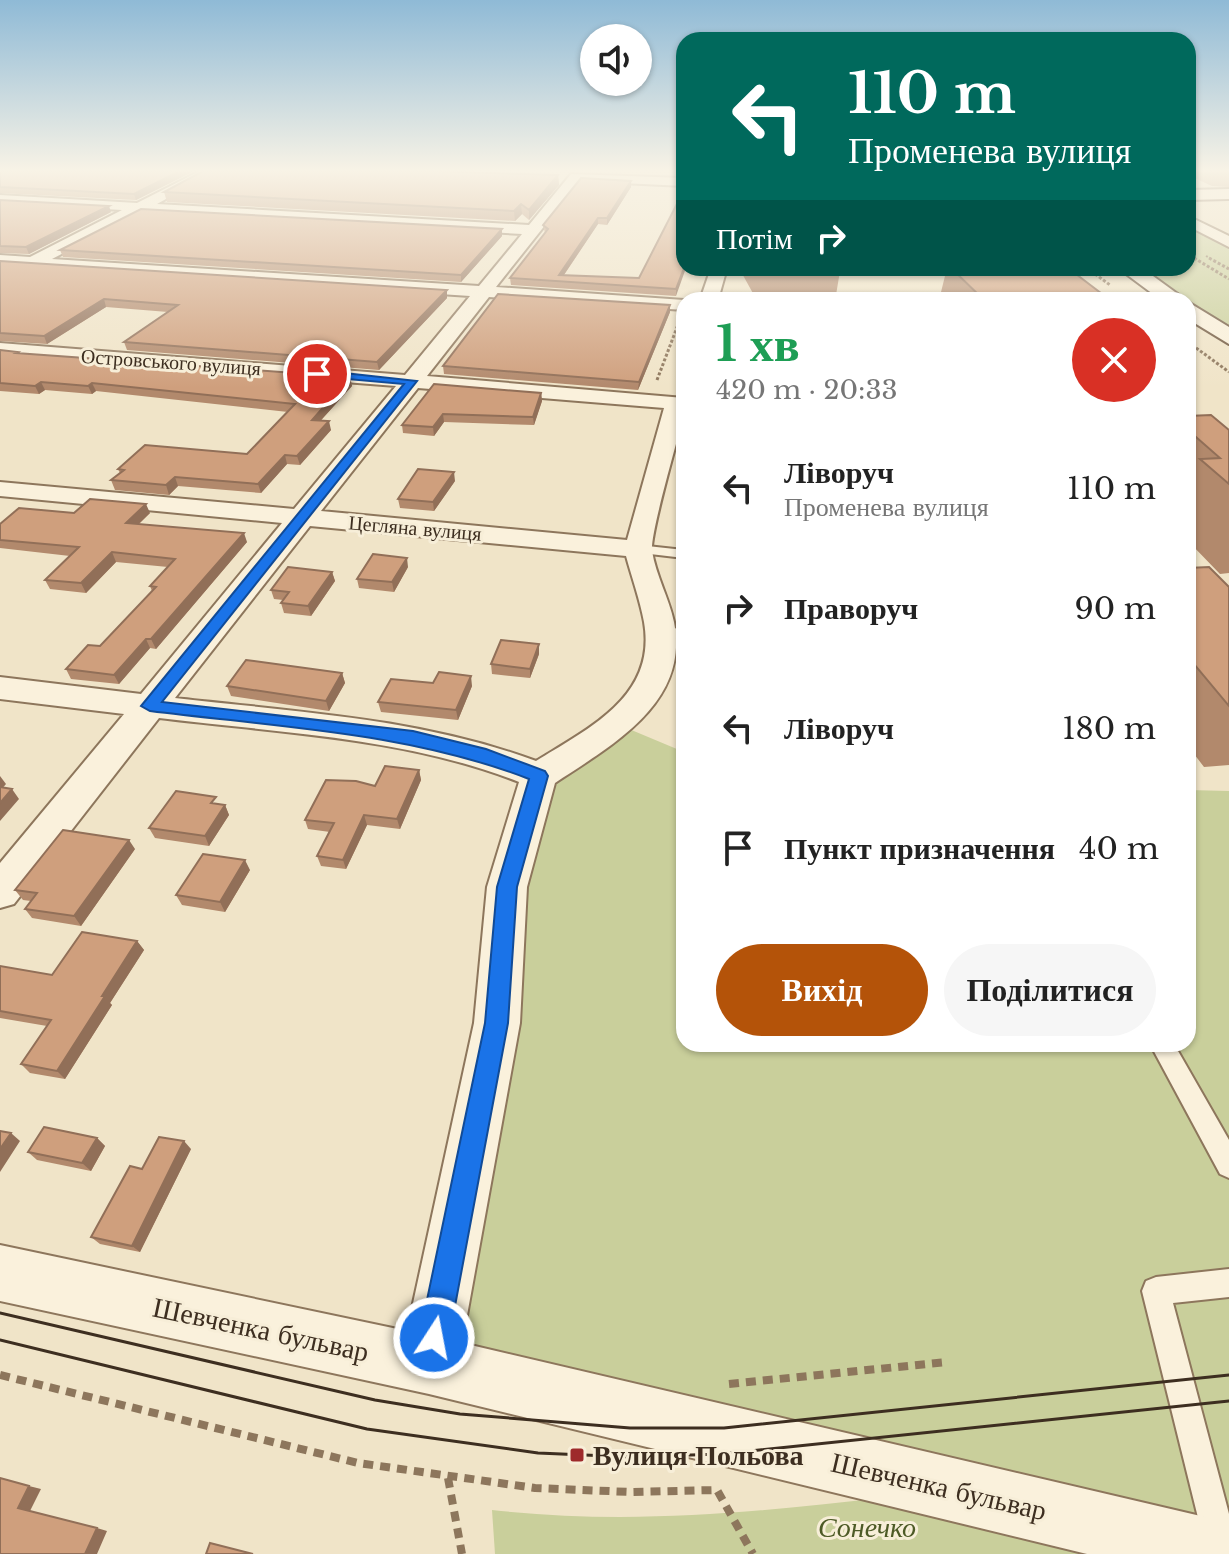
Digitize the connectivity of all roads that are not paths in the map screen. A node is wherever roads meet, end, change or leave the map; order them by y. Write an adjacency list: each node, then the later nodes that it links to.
1 (69, 244): 4 (street)
2 (522, 244): 7 (street)
3 (0, 260): 4 (street)
4 (33, 262): 6 (street); 7 (street)
5 (1140, 276): 8 (main road)
6 (0, 279)
7 (484, 292): 9 (street); 13 (street)
8 (1163, 292)
9 (676, 312)
10 (1196, 314): 11 (main road)
11 (1229, 337)
12 (0, 349): 13 (street, Островського вулиця)
13 (412, 381): 14 (street, Островського вулиця); 17 (street)
14 (676, 413)
15 (676, 416): 18 (street)
16 (0, 489): 17 (street, Цегляна вулиця)
17 (302, 517): 18 (street, Цегляна вулиця); 22 (street)
18 (638, 549): 19 (lane); 20 (street)
19 (676, 553)
20 (672, 634): 23 (street)
21 (0, 688): 22 (street)
22 (150, 706): 23 (street); 24 (street)
23 (539, 776): 29 (street)
24 (0, 892)
25 (1166, 1052): 26 (lane)
26 (1229, 1165)
27 (0, 1273): 29 (street, Шевченка бульвар)
28 (1229, 1283): 30 (lane)
29 (429, 1365): 30 (street, Шевченка бульвар)
30 (1223, 1554)

